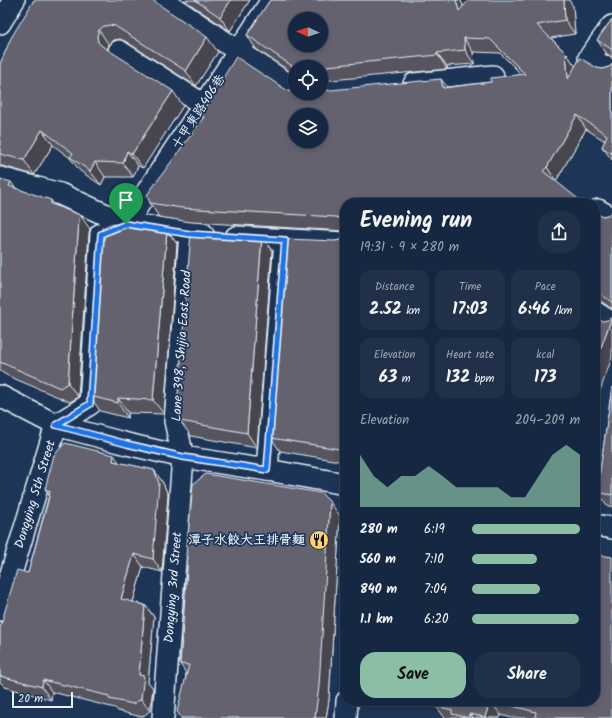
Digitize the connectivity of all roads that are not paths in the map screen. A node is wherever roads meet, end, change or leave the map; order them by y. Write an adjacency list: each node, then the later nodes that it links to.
1 (14, 0): 4 (street)
2 (162, 0): 7 (street)
3 (272, 0): 7 (street, 十甲東路406巷)
4 (0, 23)
5 (612, 26): 8 (street)
6 (119, 51): 12 (street)
7 (238, 51): 10 (street); 12 (street, 十甲東路406巷)
8 (612, 71)
9 (493, 76): 11 (street)
10 (288, 83)
11 (399, 86)
12 (204, 105): 14 (street, 十甲東路406巷)
13 (0, 178): 14 (street)
14 (126, 224): 15 (street); 21 (street)
15 (190, 234): 16 (street); 22 (street, Lane 398, Shijia East Road)
16 (285, 240): 17 (street); 23 (street)
17 (340, 243)
18 (600, 315): 19 (street)
19 (612, 323)
20 (0, 396): 21 (street)
21 (56, 425): 22 (street); 27 (street, Dongying 5th Street)
22 (183, 457): 23 (street); 29 (street, Dongying 3rd Street)
23 (267, 470): 24 (street)
24 (340, 483)
25 (600, 526): 26 (street)
26 (612, 528)
27 (0, 610)
28 (347, 706): 30 (street)
29 (163, 718)
30 (346, 718)

